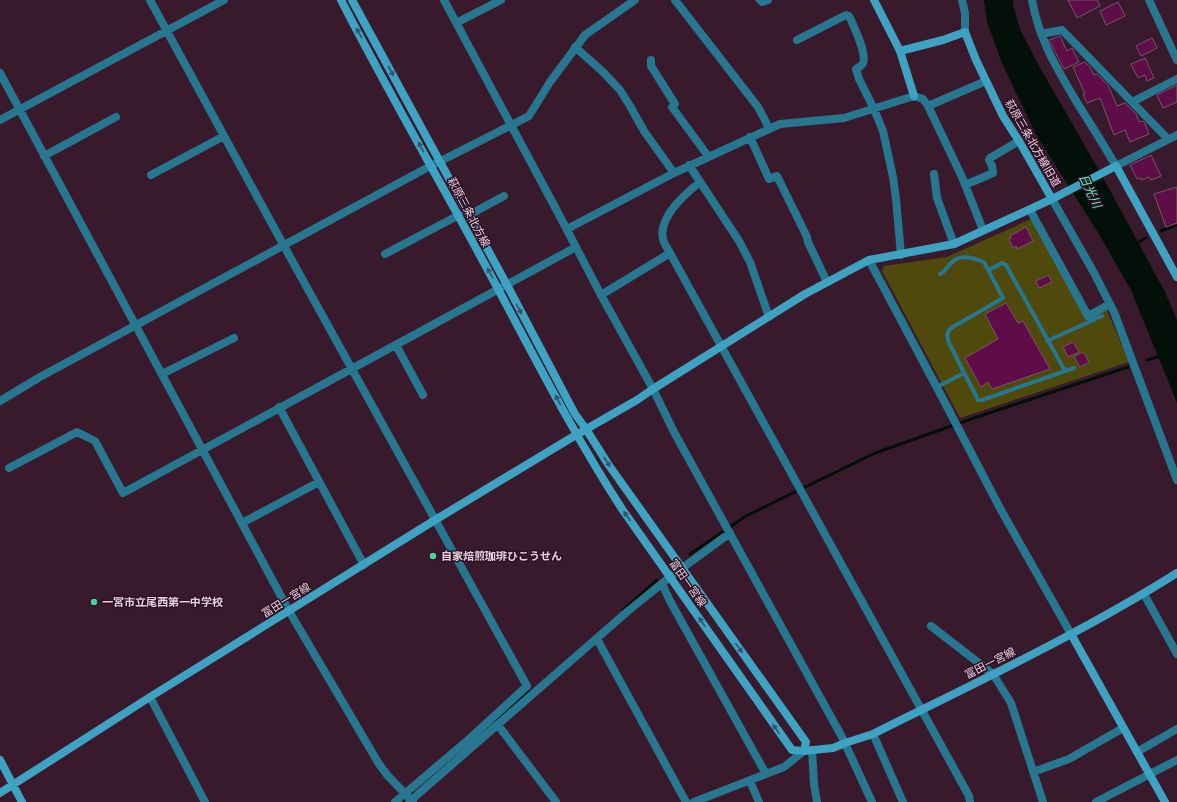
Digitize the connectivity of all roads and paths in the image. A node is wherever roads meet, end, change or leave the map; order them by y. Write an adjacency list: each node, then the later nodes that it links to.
1 (150, 0): 16 (street)
2 (224, 0): 16 (street)
3 (341, 0): 44 (main road, 萩原三条北方線, one-way to 3)
4 (352, 0): 43 (main road, 萩原三条北方線, one-way to 43)
5 (444, 0): 15 (street)
6 (501, 0): 15 (street)
7 (636, 0): 20 (street)
8 (675, 0): 35 (street)
9 (760, 0): 10 (street)
10 (768, 0)
11 (874, 0): 21 (main road)
12 (962, 0): 17 (street)
13 (1032, 0): 18 (street)
14 (1149, 0): 23 (street)
15 (456, 23): 34 (street)
16 (167, 31): 31 (street); 37 (street)
17 (965, 32): 21 (main road); 26 (main road, 萩原三条北方線旧道)
18 (1041, 34): 28 (street); 46 (street)
19 (797, 40): 30 (street)
20 (575, 47): 34 (street); 47 (street)
21 (900, 51): 27 (main road)
22 (651, 60): 42 (street)
23 (1177, 60)
24 (0, 73): 31 (street)
25 (1177, 79): 28 (street)
26 (986, 81): 29 (street); 40 (main road, 萩原三条北方線旧道)
27 (914, 96): 29 (street); 30 (street)
28 (1132, 102): 39 (street)
29 (928, 106): 51 (street)
30 (874, 109): 35 (street); 64 (street)
31 (20, 110): 33 (street); 41 (street)
32 (116, 117): 41 (street)
33 (0, 120)
34 (511, 125): 43 (street); 57 (street)
35 (770, 128): 38 (street)
36 (1177, 135): 39 (street)
37 (224, 136): 49 (street); 60 (street)
38 (750, 137): 42 (street); 69 (street)
39 (1168, 139): 46 (street)
40 (1019, 141): 51 (street); 53 (main road, 萩原三条北方線旧道)
41 (44, 156): 76 (street)
42 (708, 156): 45 (street)
43 (440, 162): 44 (street); 56 (main road, 萩原三条北方線)
44 (432, 165): 55 (main road, 萩原三条北方線); 60 (street)
45 (689, 165): 47 (street); 50 (street)
46 (1116, 166): 53 (main road, 萩原三条北方線旧道); 68 (main road)
47 (674, 172): 57 (street)
48 (934, 174): 59 (street)
49 (151, 175)
50 (700, 182): 63 (street); 75 (street)
51 (965, 185): 58 (street)
52 (504, 196): 56 (street)
53 (1052, 199): 54 (main road, 冨田一宮線); 73 (street)
54 (1030, 210): 58 (main road, 冨田一宮線); 73 (street)
55 (458, 215): 62 (street); 71 (main road, 萩原三条北方線, one-way to 55)
56 (469, 215): 70 (main road, 萩原三条北方線)
57 (567, 229): 61 (street)
58 (983, 230): 59 (main road, 冨田一宮線)
59 (954, 244): 64 (main road, 冨田一宮線)
60 (284, 246): 76 (street); 81 (street)
61 (576, 247): 70 (street); 72 (street)
62 (385, 254)
63 (670, 254): 72 (street); 80 (street)
64 (901, 255): 65 (main road, 冨田一宮線)
65 (869, 260): 69 (main road, 冨田一宮線); 86 (street)
66 (989, 270): 67 (lane); 78 (lane); 85 (lane)
67 (940, 274)
68 (1177, 277)
69 (827, 282): 75 (main road, 冨田一宮線)
70 (507, 285): 71 (street); 91 (main road, 萩原三条北方線, one-way to 91)
71 (498, 289): 79 (street); 92 (main road, 萩原三条北方線, one-way to 71)
72 (601, 296): 87 (street)
73 (1110, 304): 95 (street)
74 (1102, 316): 78 (lane)
75 (769, 317): 80 (main road, 冨田一宮線)
76 (136, 326): 84 (street); 89 (street)
77 (234, 338): 84 (street)
78 (1048, 341): 83 (lane)
79 (396, 345): 81 (street); 88 (street)
80 (721, 347): 87 (main road, 冨田一宮線); 113 (street)
81 (352, 368): 90 (street); 97 (street)
82 (1074, 368): 83 (lane)
83 (1065, 371): 85 (lane)
84 (162, 374): 93 (street)
85 (964, 374): 86 (lane)
86 (937, 387): 108 (street)
87 (653, 389): 91 (main road, 冨田一宮線); 99 (street)
88 (423, 395)
89 (0, 401)
90 (279, 408): 93 (street); 96 (street)
91 (586, 429): 92 (main road, 冨田一宮線); 101 (main road, 富田一宮線, one-way to 101)
92 (576, 435): 97 (main road, 冨田一宮線); 103 (main road, 富田一宮線, one-way to 92)
93 (203, 449): 94 (street); 98 (street)
94 (9, 468)
95 (1177, 480)
96 (320, 482): 98 (street); 100 (street)
97 (435, 520): 100 (main road, 冨田一宮線); 129 (street)
98 (242, 523): 106 (street)
99 (728, 530): 101 (street); 118 (street)
100 (364, 565): 106 (main road, 冨田一宮線)
101 (682, 569): 103 (street); 119 (main road, 富田一宮線, one-way to 119)
102 (1177, 573): 105 (main road, 富田一宮線)
103 (670, 576): 104 (street); 119 (main road, 富田一宮線, one-way to 103)
104 (662, 584): 109 (street); 124 (street)
105 (1144, 594): 108 (main road, 富田一宮線); 110 (street)
106 (289, 611): 112 (main road, 冨田一宮線); 129 (street)
107 (932, 626): 111 (street)
108 (1071, 634): 111 (main road, 富田一宮線); 115 (main road)
109 (597, 639): 114 (street); 134 (street)
110 (1177, 654)
111 (993, 674): 113 (main road, 富田一宮線); 123 (street)
112 (150, 697): 127 (main road, 冨田一宮線); 131 (street)
113 (922, 710): 117 (main road, 富田一宮線); 140 (street)
114 (498, 725): 129 (street); 133 (street)
115 (1123, 728): 120 (main road); 123 (street)
116 (1177, 729): 120 (street)
117 (872, 734): 118 (main road, 富田一宮線); 139 (street)
118 (845, 743): 119 (main road, 富田一宮線); 138 (street)
119 (808, 751): 124 (street); 137 (street)
120 (1137, 752): 125 (main road)
121 (0, 760): 127 (main road)
122 (1177, 760): 125 (street)
123 (1034, 772): 141 (street)
124 (766, 774): 126 (street)
125 (1150, 775): 142 (street); 143 (main road)
126 (750, 781): 135 (street); 136 (street)
127 (13, 784): 128 (main road, 冨田一宮線); 130 (main road)
128 (0, 793)
129 (409, 799): 132 (street)
130 (22, 802)
131 (205, 802)
132 (395, 802)
133 (556, 802)
134 (686, 802)
135 (694, 802)
136 (760, 802)
137 (817, 802)
138 (872, 802)
139 (903, 802)
140 (970, 802)
141 (1043, 802)
142 (1096, 802)
143 (1165, 802)

